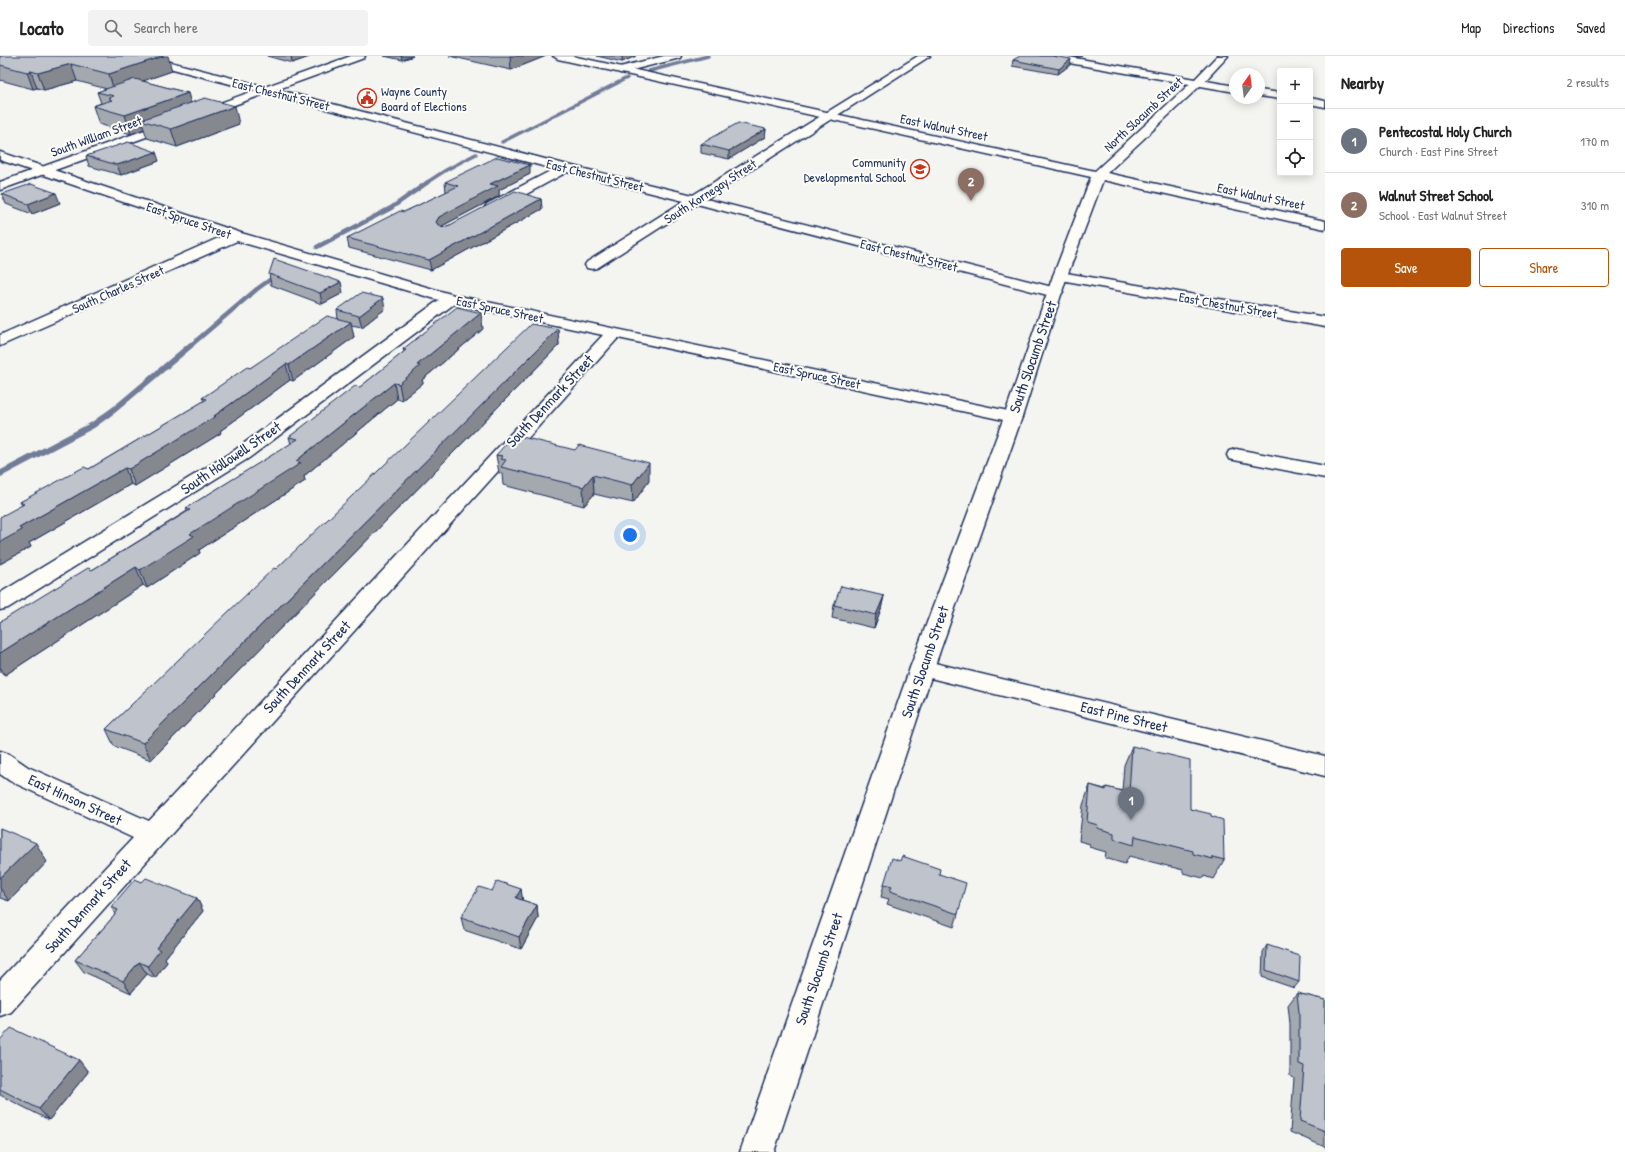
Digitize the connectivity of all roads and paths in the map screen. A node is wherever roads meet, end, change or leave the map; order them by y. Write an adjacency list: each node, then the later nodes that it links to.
1 (135, 56): 9 (street, East Chestnut Street)
2 (164, 56): 9 (street)
3 (360, 56): 13 (street, South William Street)
4 (676, 56): 10 (street)
5 (925, 56): 18 (street, South Kornegay Street)
6 (1046, 56): 11 (street)
7 (1223, 56): 11 (street, North Slocumb Street)
8 (564, 57): 10 (street, East Walnut Street)
9 (151, 60): 13 (street, East Chestnut Street)
10 (620, 70): 18 (street, East Walnut Street)
11 (1198, 82): 12 (street); 22 (street, North Slocumb Street)
12 (1229, 88)
13 (266, 90): 20 (street, East Chestnut Street); 21 (street, South William Street)
14 (1265, 94): 15 (street)
15 (1277, 96)
16 (1313, 102): 17 (street)
17 (1325, 104)
18 (827, 116): 22 (street, East Walnut Street); 24 (street, South Kornegay Street)
19 (0, 156): 21 (street, East Spruce Street)
20 (565, 168): 24 (street, East Chestnut Street); 25 (street)
21 (43, 170): 23 (street, South William Street); 27 (street, East Spruce Street)
22 (1098, 175): 26 (street, East Walnut Street); 29 (street, South Slocumb Street)
23 (0, 186)
24 (696, 200): 28 (street, South Kornegay Street); 29 (street, East Chestnut Street)
25 (481, 213)
26 (1325, 225)
27 (236, 236): 30 (street, East Spruce Street); 33 (street, South Charles Street)
28 (592, 265)
29 (1058, 284): 31 (street, East Chestnut Street); 34 (street, South Slocumb Street)
30 (451, 299): 32 (street, East Spruce Street); 37 (street, South Hollowell Street)
31 (1325, 322)
32 (614, 332): 34 (street, East Spruce Street); 41 (street, South Denmark Street)
33 (0, 341)
34 (1013, 418): 38 (street, South Slocumb Street)
35 (1236, 455): 36 (street)
36 (1325, 472)
37 (0, 603)
38 (922, 668): 40 (street, East Pine Street); 43 (street, South Slocumb Street)
39 (0, 761): 41 (street, East Hinson Street)
40 (1325, 766)
41 (153, 835): 42 (street, South Denmark Street)
42 (0, 1002)
43 (757, 1152)

